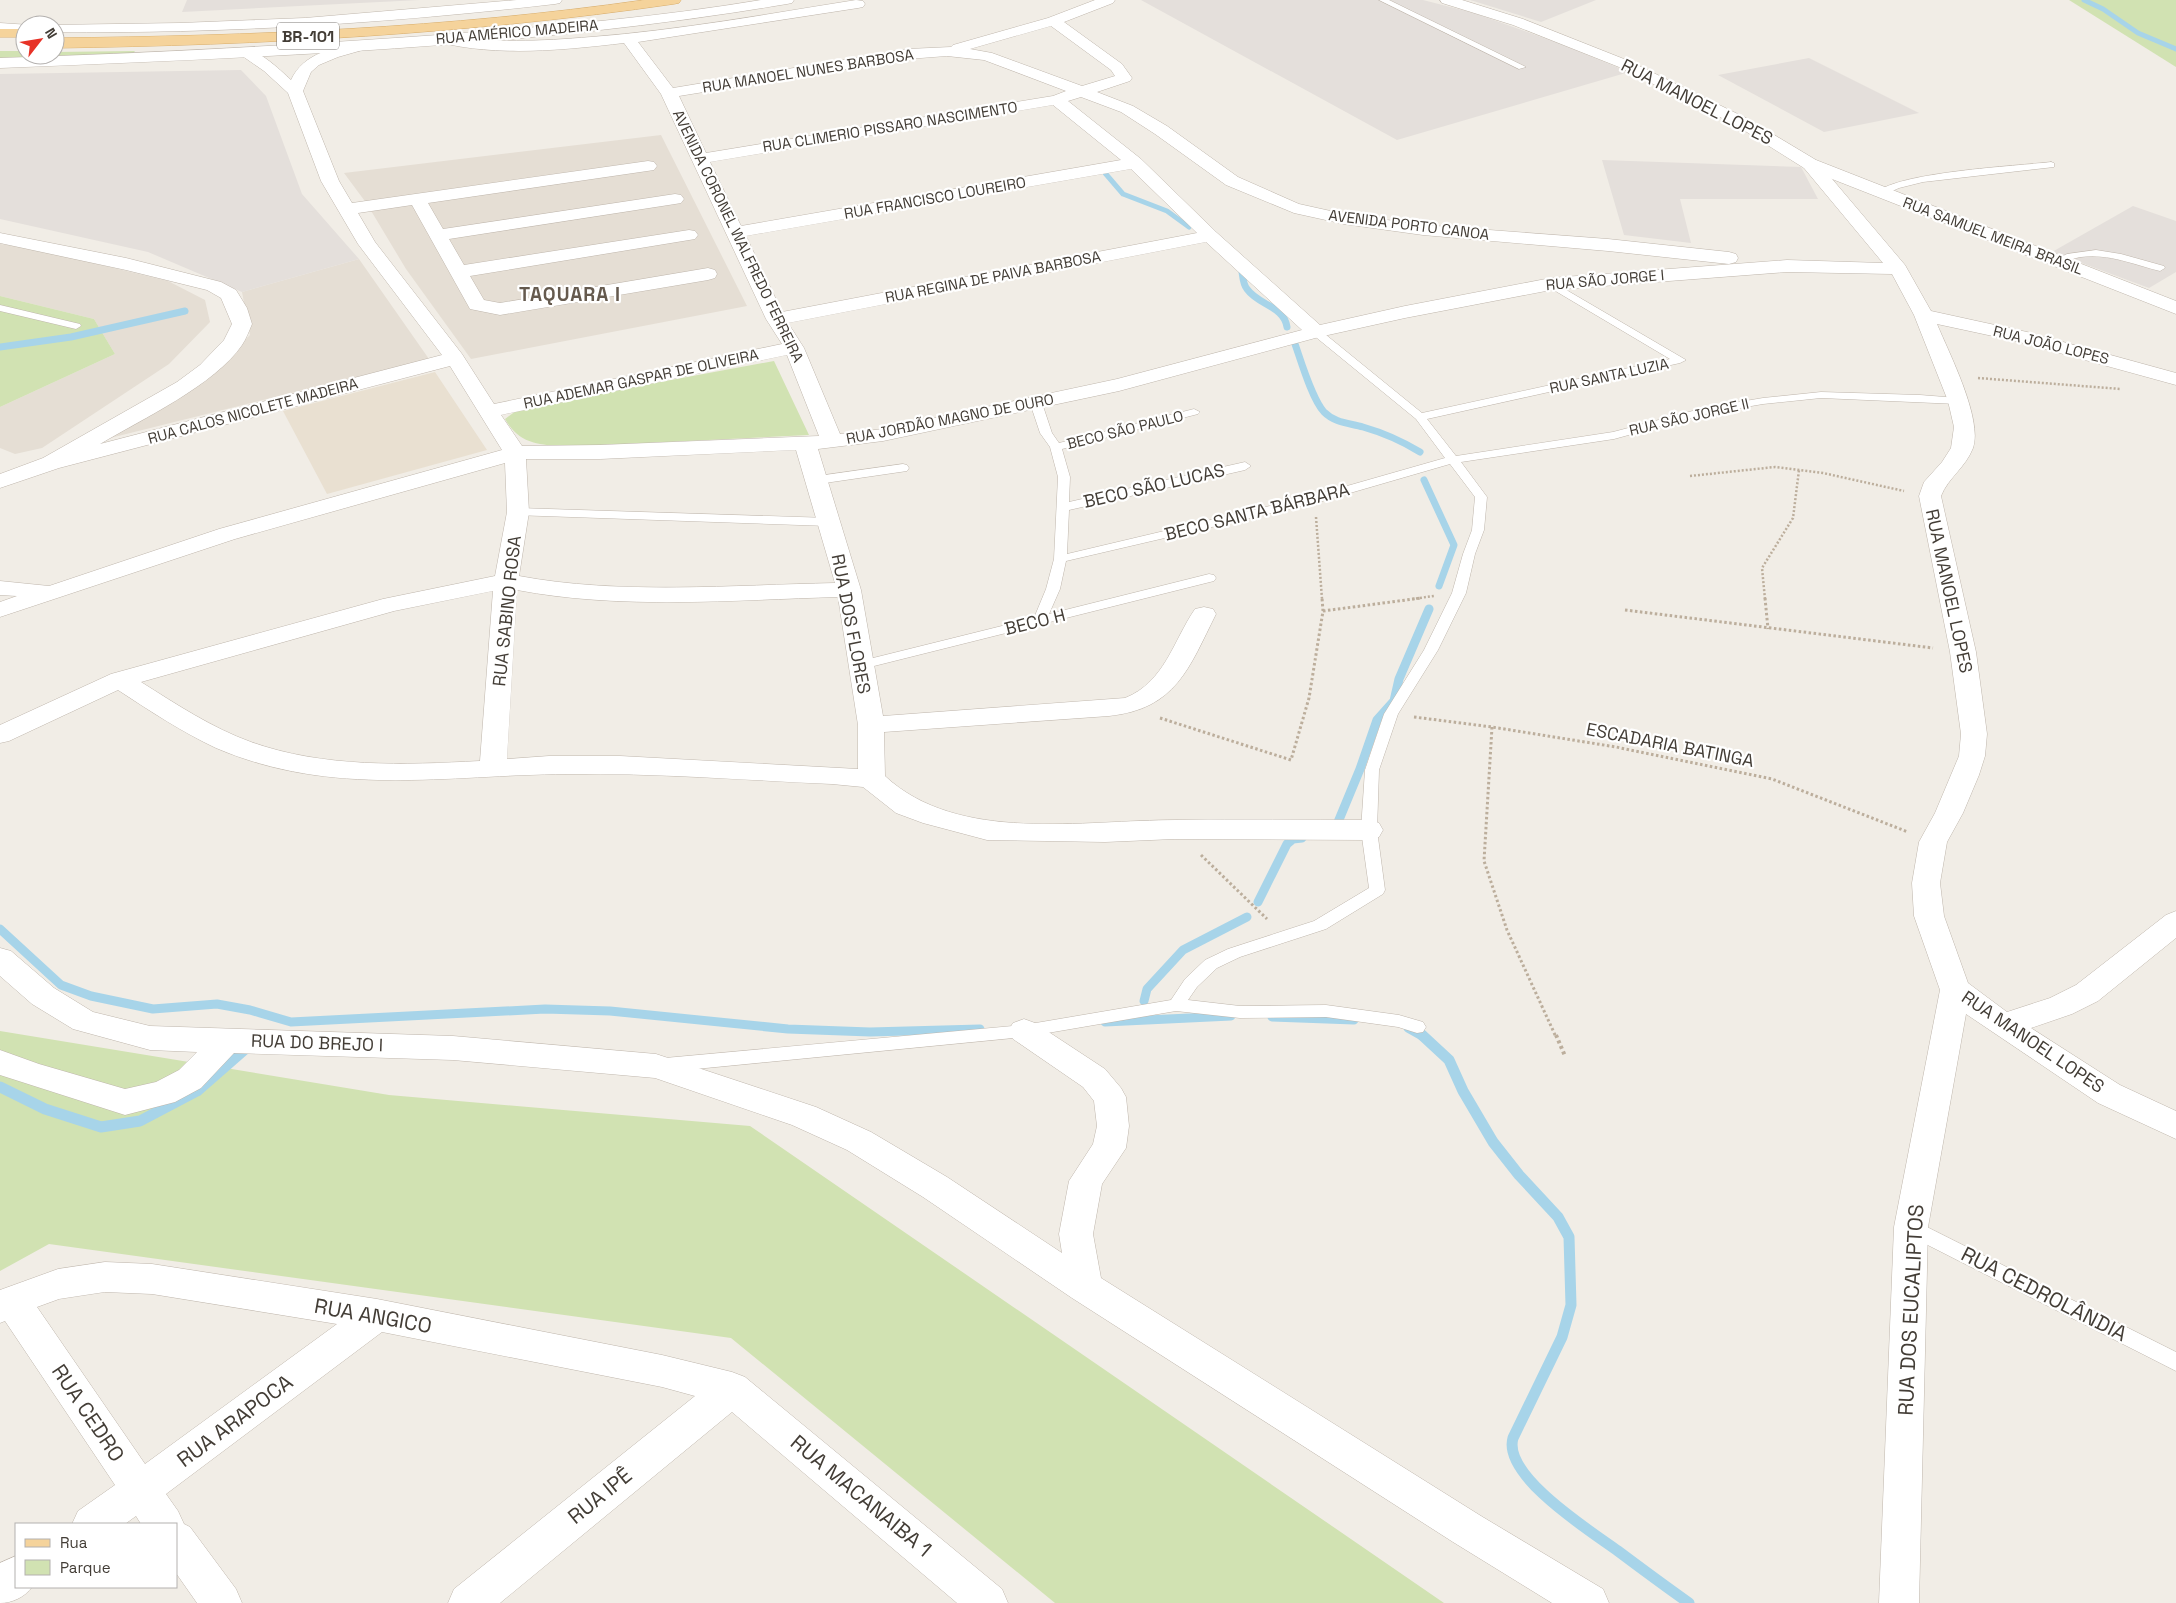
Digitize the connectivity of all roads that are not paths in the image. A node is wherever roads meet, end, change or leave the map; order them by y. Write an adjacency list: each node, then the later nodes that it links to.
1 (555, 0): 12 (street)
2 (597, 0): 15 (main road, BR-101)
3 (674, 0): 19 (main road, BR-101)
4 (787, 0): 16 (street, RUA AMÉRICO MADEIRA)
5 (1108, 0): 9 (street)
6 (1383, 0): 26 (lane)
7 (1447, 0): 33 (street, RUA MANOEL LOPES)
8 (858, 4): 17 (street)
9 (1053, 22): 23 (street); 28 (street, RUA CLIMERIO PISSARO NASCIMENTO)
10 (0, 28): 11 (street)
11 (15, 28)
12 (65, 28)
13 (0, 33): 14 (main road)
14 (15, 33)
15 (65, 34)
16 (443, 39): 17 (street); 22 (street, RUA AMÉRICO MADEIRA)
17 (628, 39): 29 (street, AVENIDA CORONEL WALFREDO FERREIRA)
18 (65, 43): 19 (main road, BR-101)
19 (162, 43): 24 (main road)
20 (0, 44): 21 (main road)
21 (15, 44)
22 (361, 46): 24 (street, RUA AMÉRICO MADEIRA); 27 (street)
23 (947, 51): 28 (street, AVENIDA PORTO CANOA); 29 (street, RUA MANOEL NUNES BARBOSA)
24 (246, 53): 25 (street, RUA AMÉRICO MADEIRA); 27 (street)
25 (0, 63)
26 (1522, 67)
27 (294, 91): 39 (street)
28 (1080, 92): 30 (street, RUA CLIMERIO PISSARO NASCIMENTO); 46 (street, AVENIDA PORTO CANOA)
29 (669, 93): 31 (street, AVENIDA CORONEL WALFREDO FERREIRA)
30 (1056, 100): 31 (street, RUA CLIMERIO PISSARO NASCIMENTO); 32 (street)
31 (700, 159): 40 (street, AVENIDA CORONEL WALFREDO FERREIRA)
32 (1135, 163): 40 (street, RUA FRANCISCO LOUREIRO); 43 (street)
33 (1810, 164): 36 (street, RUA SAMUEL MEIRA BRASIL); 48 (street, RUA MANOEL LOPES)
34 (2051, 165): 36 (lane)
35 (648, 166): 37 (street)
36 (1881, 192): 45 (street, RUA SAMUEL MEIRA BRASIL)
37 (417, 199): 39 (street); 41 (street)
38 (675, 199): 41 (street)
39 (347, 209): 59 (street)
40 (736, 232): 55 (street, AVENIDA CORONEL WALFREDO FERREIRA)
41 (438, 235): 49 (street)
42 (689, 235): 49 (street)
43 (1210, 236): 55 (street, RUA REGINA DE PAIVA BARBOSA); 57 (street)
44 (0, 238): 71 (street)
45 (2058, 261): 47 (lane); 53 (street, RUA SAMUEL MEIRA BRASIL)
46 (1787, 266): 48 (street, RUA SÃO JORGE I); 51 (street, RUA SÃO JORGE I)
47 (2160, 268)
48 (1898, 269): 54 (street, RUA MANOEL LOPES)
49 (459, 272): 50 (street)
50 (708, 274)
51 (1551, 284): 57 (street, RUA SÃO JORGE I); 65 (lane, RUA SANTA LUZIA)
52 (0, 308): 56 (lane)
53 (2176, 308)
54 (1924, 315): 60 (street, RUA JOÃO LOPES); 61 (street, RUA MANOEL LOPES)
55 (776, 319): 58 (street, AVENIDA CORONEL WALFREDO FERREIRA)
56 (76, 326)
57 (1316, 332): 62 (street, RUA JORDÃO MAGNO DE OURO); 65 (lane)
58 (794, 348): 63 (street, RUA ADEMAR GASPAR DE OLIVEIRA); 66 (street, AVENIDA CORONEL WALFREDO FERREIRA)
59 (455, 358): 63 (street); 71 (street, RUA CALOS NICOLETE MADEIRA)
60 (2176, 379)
61 (1958, 400): 70 (lane, RUA SÃO JORGE II); 97 (street, RUA MANOEL LOPES)
62 (1036, 403): 66 (street, RUA JORDÃO MAGNO DE OURO); 68 (lane)
63 (489, 411): 69 (street)
64 (1194, 412): 68 (lane, BECO SÃO PAULO)
65 (1420, 417): 70 (lane)
66 (832, 442): 67 (street, RUA JORDÃO MAGNO DE OURO)
67 (805, 443): 69 (street, RUA JORDÃO MAGNO DE OURO); 75 (street, RUA DOS FLORES)
68 (1056, 447): 76 (lane)
69 (515, 453): 77 (street, RUA SABINO ROSA); 84 (street, RUA JORDÃO MAGNO DE OURO)
70 (1452, 460): 79 (lane, BECO SANTA BÁRBARA); 94 (lane)
71 (51, 463): 74 (street)
72 (1245, 466): 76 (lane, BECO SÃO LUCAS)
73 (903, 468): 75 (lane)
74 (5, 475)
75 (818, 480): 78 (street, RUA DOS FLORES)
76 (1064, 507): 79 (lane)
77 (518, 512): 78 (lane); 81 (street, RUA SABINO ROSA)
78 (829, 522): 83 (street, RUA DOS FLORES)
79 (1060, 559): 87 (lane)
80 (1209, 578): 87 (lane, BECO H)
81 (506, 581): 83 (street); 89 (street); 92 (street, RUA SABINO ROSA)
82 (0, 588): 84 (street)
83 (849, 590): 88 (street, RUA DOS FLORES)
84 (51, 592): 85 (street, RUA JORDÃO MAGNO DE OURO)
85 (0, 610)
86 (1204, 614): 90 (street)
87 (1039, 621): 88 (lane, BECO H)
88 (862, 666): 90 (street, RUA DOS FLORES)
89 (120, 680): 91 (street); 92 (street)
90 (871, 725): 93 (street, RUA DOS FLORES)
91 (0, 735)
92 (493, 769): 93 (street)
93 (871, 779): 94 (street)
94 (1369, 830): 98 (lane)
95 (2176, 922): 99 (street)
96 (0, 959): 102 (street, RUA DO BREJO I)
97 (1955, 990): 99 (street, RUA MANOEL LOPES); 106 (street, RUA DOS EUCALIPTOS)
98 (1176, 1005): 100 (lane); 101 (lane)
99 (2003, 1025): 105 (street, RUA MANOEL LOPES)
100 (1417, 1027)
101 (1024, 1032): 104 (lane); 107 (street)
102 (227, 1040): 103 (street); 104 (street, RUA DO BREJO I)
103 (0, 1062)
104 (656, 1066): 107 (street, RUA DO BREJO I)
105 (2176, 1126)
106 (1911, 1227): 110 (lane, RUA CEDROLÂNDIA); 122 (street, RUA DOS EUCALIPTOS)
107 (1085, 1288): 121 (street, RUA DO BREJO I)
108 (6, 1304): 109 (street, RUA ANGICO); 112 (street, RUA CEDRO)
109 (377, 1315): 111 (street, RUA ANGICO); 112 (street, RUA ARAPOCA)
110 (2176, 1362)
111 (732, 1389): 118 (street, RUA MACANAIBA 1); 120 (street, RUA IPÊ)
112 (140, 1491): 113 (street, RUA ARAPOCA); 114 (street, RUA CEDRO)
113 (93, 1523)
114 (163, 1523)
115 (178, 1543): 119 (street)
116 (15, 1577): 117 (street)
117 (0, 1587)
118 (974, 1599)
119 (222, 1603)
120 (468, 1603)
121 (1589, 1603)
122 (1899, 1603)

